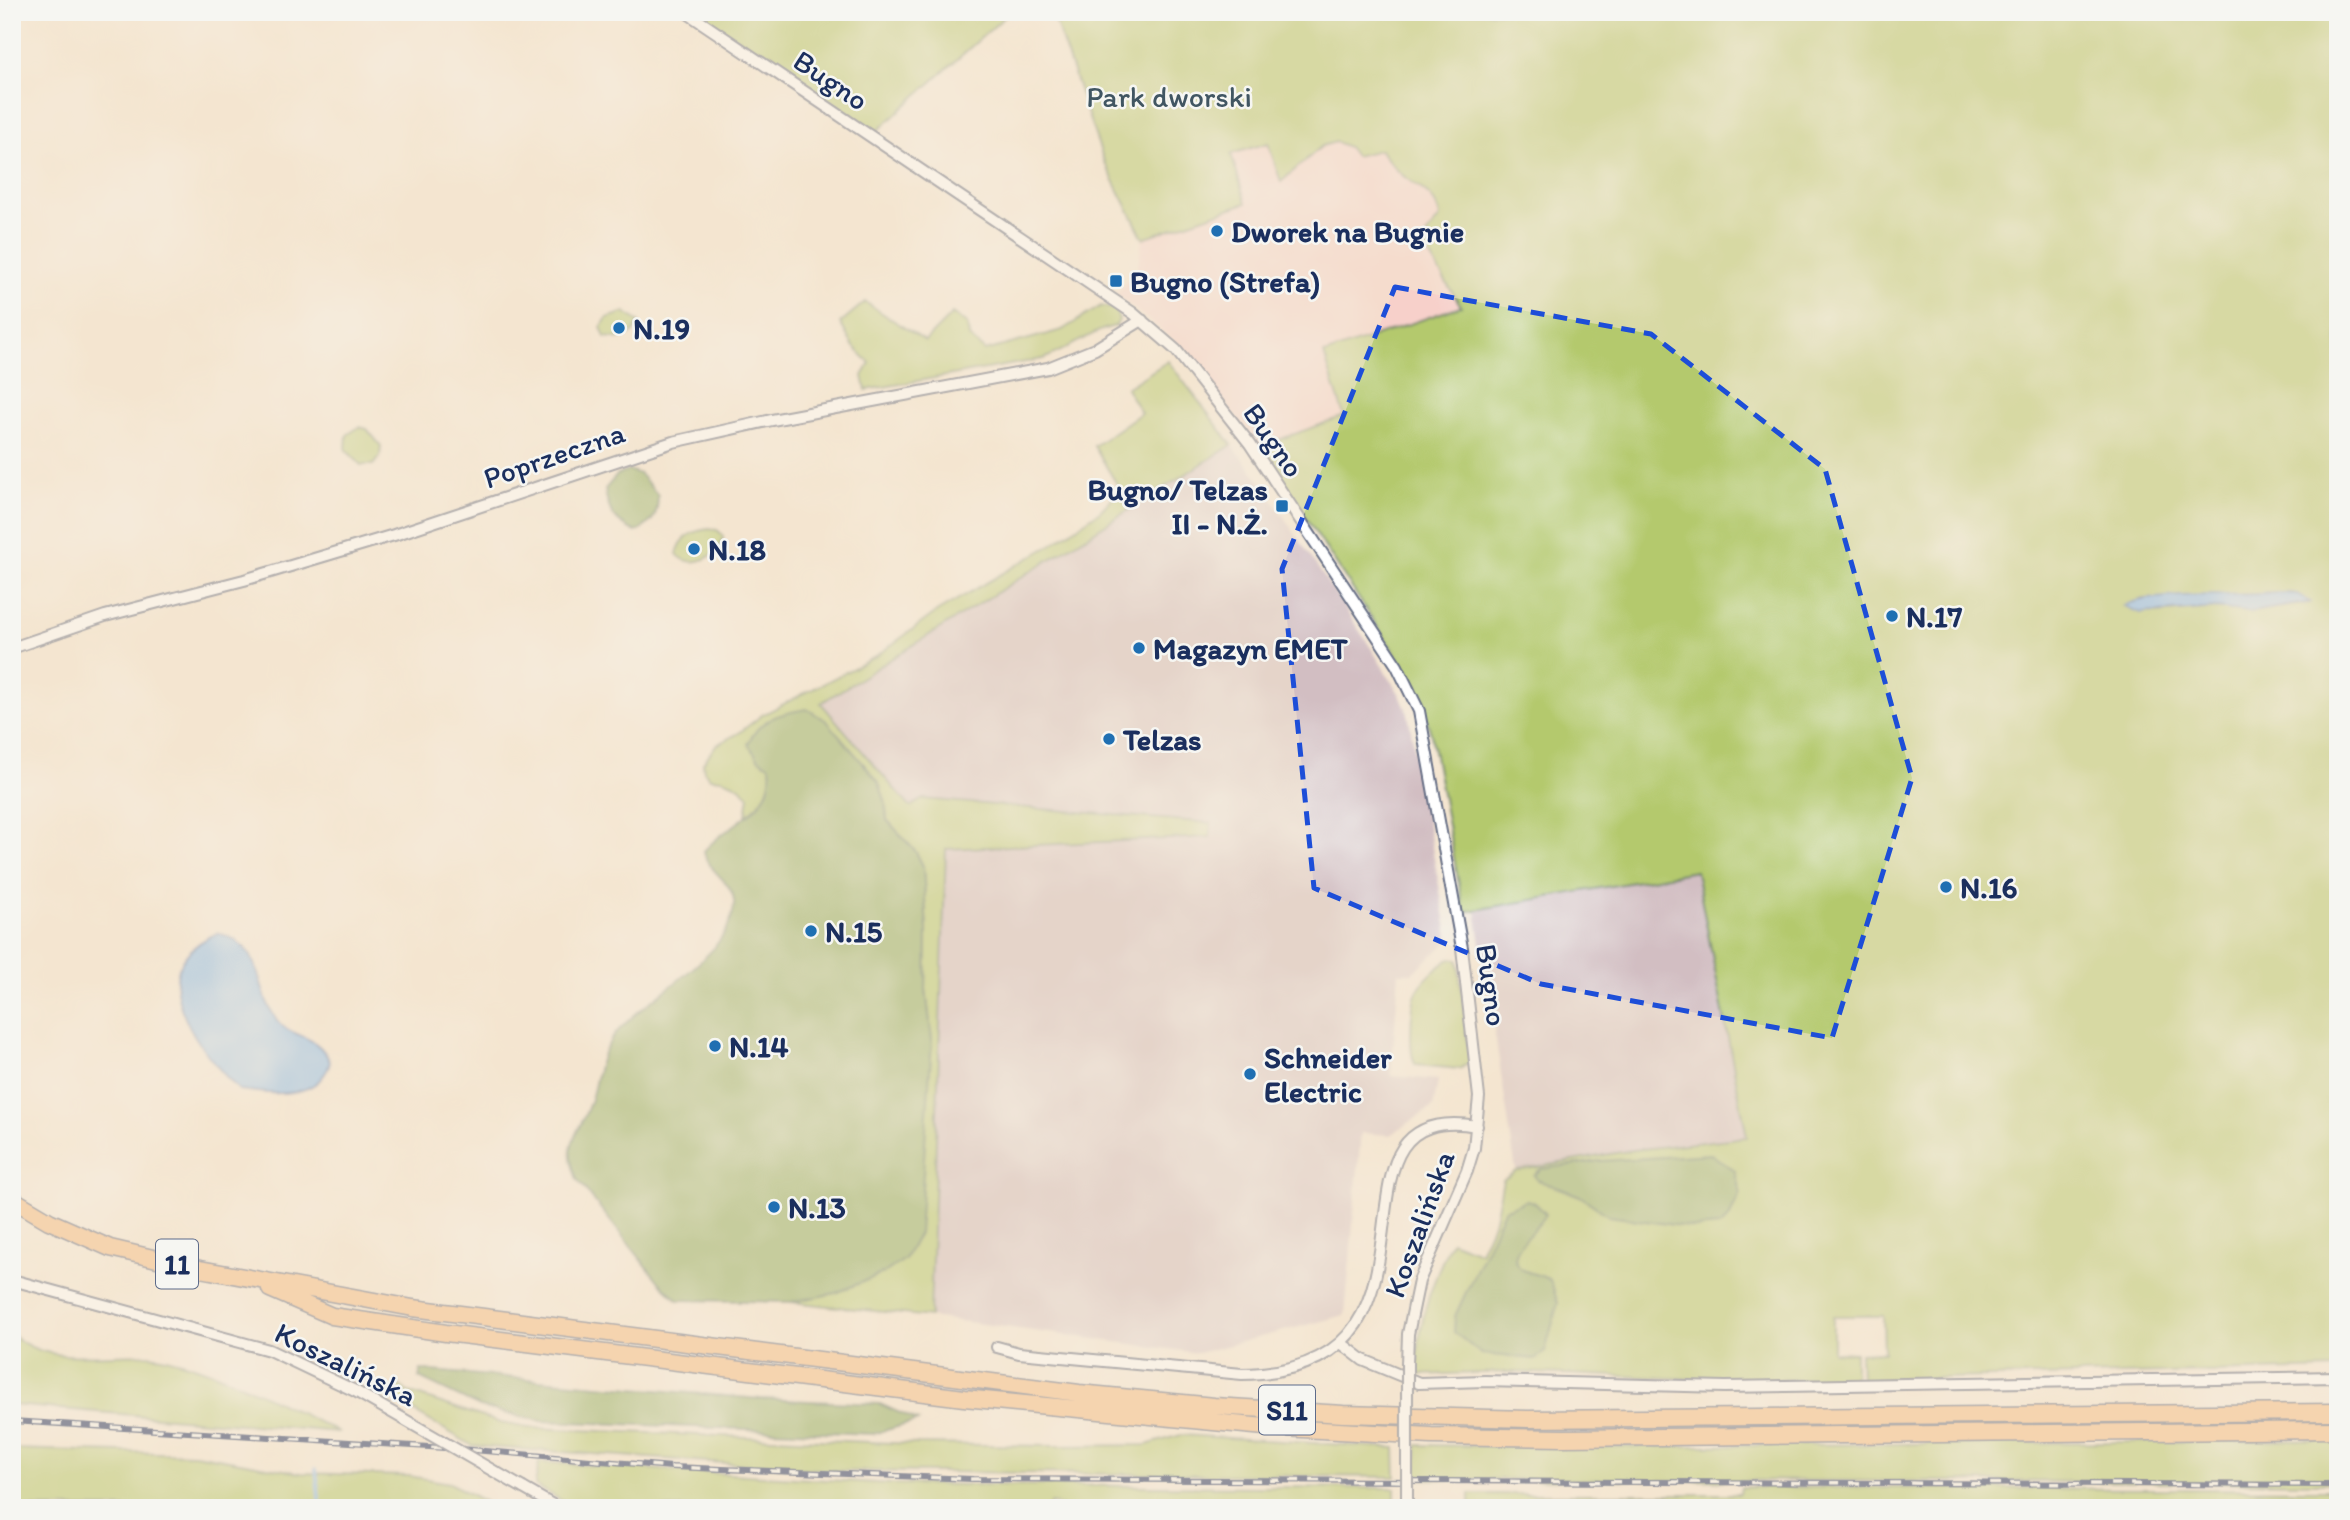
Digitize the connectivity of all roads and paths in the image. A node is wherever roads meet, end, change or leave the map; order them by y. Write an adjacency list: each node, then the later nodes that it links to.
1 (686, 12): 2 (street, Bugno)
2 (1142, 320): 3 (street, Poprzeczna); 4 (street, Bugno)
3 (12, 648)
4 (1477, 1126): 9 (street); 15 (street, Koszalińska, bridge)
5 (12, 1199): 6 (highway, 11)
6 (245, 1278): 8 (highway, 11); 12 (highway, S11)
7 (16, 1281): 14 (street, Koszalińska, bridge)
8 (332, 1316): 13 (highway, S11)
9 (1340, 1343): 10 (street); 11 (street)
10 (997, 1347)
11 (2338, 1377)
12 (2338, 1412)
13 (2338, 1430)
14 (558, 1508)
15 (1407, 1508)

